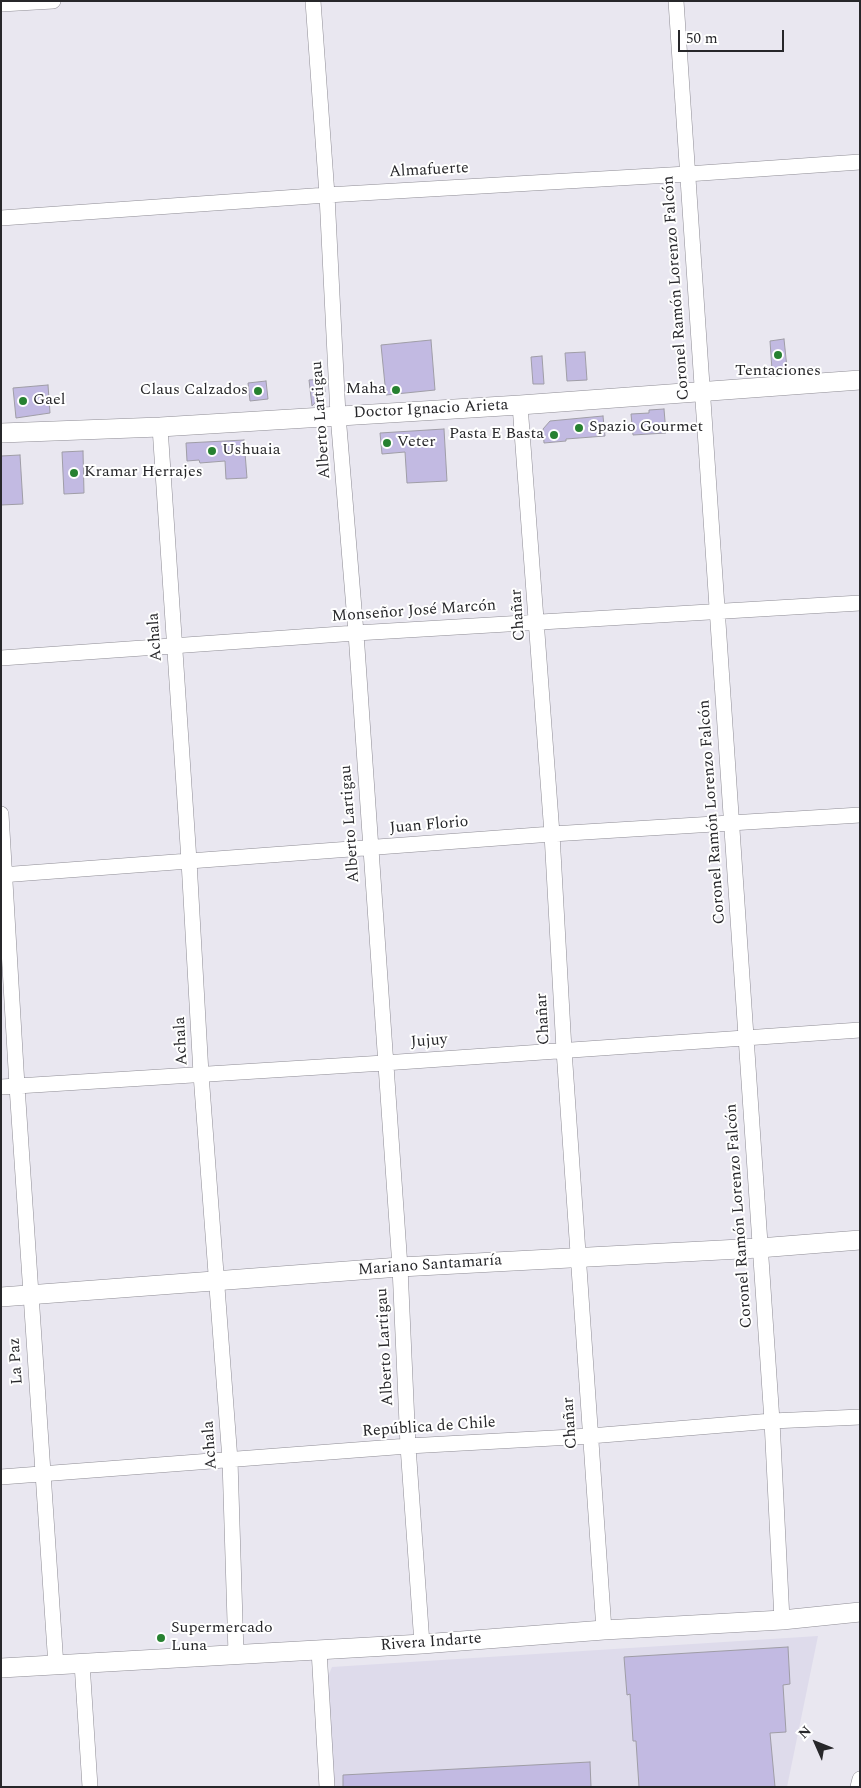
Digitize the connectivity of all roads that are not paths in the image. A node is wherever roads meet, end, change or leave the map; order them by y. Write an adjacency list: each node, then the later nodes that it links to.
1 (53, 1): 4 (street)
2 (313, 1): 7 (street, Alberto Lartigau)
3 (676, 1): 6 (street, Coronel Ramón Lorenzo Falcón)
4 (1, 4)
5 (860, 162): 6 (street, Almafuerte)
6 (687, 174): 7 (street, Almafuerte); 10 (street, Coronel Ramón Lorenzo Falcón)
7 (327, 195): 8 (street, Almafuerte); 12 (street, Alberto Lartigau)
8 (1, 218)
9 (860, 380): 10 (street, Doctor Ignacio Arieta)
10 (702, 392): 11 (street, Doctor Ignacio Arieta); 16 (street, Coronel Ramón Lorenzo Falcón)
11 (520, 405): 12 (street, Doctor Ignacio Arieta); 17 (street, Chañar)
12 (338, 415): 13 (street, Doctor Ignacio Arieta); 18 (street, Alberto Lartigau)
13 (160, 427): 14 (street, Doctor Ignacio Arieta); 19 (street, Achala)
14 (1, 433)
15 (860, 603): 16 (street, Monseñor José Marcón)
16 (717, 612): 17 (street, Monseñor José Marcón); 23 (street, Coronel Ramón Lorenzo Falcón)
17 (537, 622): 18 (street, Monseñor José Marcón); 24 (street, Chañar)
18 (356, 632): 19 (street, Monseñor José Marcón); 25 (street, Alberto Lartigau)
19 (174, 646): 20 (street, Monseñor José Marcón); 26 (street, Achala)
20 (1, 658)
21 (1, 814): 27 (street, La Paz)
22 (860, 815): 23 (street, Juan Florio)
23 (730, 823): 24 (street, Juan Florio); 29 (street, Coronel Ramón Lorenzo Falcón)
24 (552, 834): 25 (street, Juan Florio); 30 (street, Chañar)
25 (370, 848): 26 (street, Juan Florio); 31 (street, Alberto Lartigau)
26 (189, 860): 27 (street, Juan Florio); 32 (street, Achala)
27 (3, 875): 33 (street, La Paz)
28 (860, 1030): 29 (street, Jujuy)
29 (746, 1038): 30 (street, Jujuy); 36 (street, Coronel Ramón Lorenzo Falcón)
30 (564, 1050): 31 (street, Jujuy); 37 (street, Chañar)
31 (384, 1063): 32 (street, Jujuy); 38 (street, Alberto Lartigau)
32 (201, 1074): 33 (street, Jujuy); 39 (street, Achala)
33 (17, 1086): 34 (street, Jujuy); 40 (street, La Paz)
34 (1, 1087)
35 (860, 1240): 36 (street, Mariano Santamaría)
36 (759, 1248): 37 (street, Mariano Santamaría); 43 (street, Coronel Ramón Lorenzo Falcón)
37 (579, 1256): 38 (street, Mariano Santamaría); 44 (street, Chañar)
38 (400, 1267): 39 (street, Mariano Santamaría); 45 (street, Alberto Lartigau)
39 (216, 1281): 40 (street, Mariano Santamaría); 46 (street, Achala)
40 (30, 1294): 41 (street, Mariano Santamaría); 47 (street, La Paz)
41 (1, 1297)
42 (860, 1417): 43 (street, República de Chile)
43 (772, 1421): 44 (street, República de Chile); 50 (street, Coronel Ramón Lorenzo Falcón)
44 (590, 1436): 45 (street, República de Chile); 51 (street, Chañar)
45 (408, 1446): 46 (street, República de Chile); 52 (street, Alberto Lartigau)
46 (230, 1460): 47 (street, República de Chile); 54 (street, Achala)
47 (42, 1473): 48 (street, República de Chile); 56 (street, La Paz)
48 (1, 1476)
49 (860, 1612): 50 (street, Rivera Indarte)
50 (782, 1620): 51 (street, Rivera Indarte)
51 (604, 1630): 52 (street, Rivera Indarte)
52 (422, 1644): 53 (street, Rivera Indarte)
53 (319, 1650): 54 (street, Rivera Indarte); 60 (street)
54 (236, 1654): 55 (street, Rivera Indarte)
55 (82, 1663): 56 (street, Rivera Indarte); 59 (street)
56 (56, 1666): 57 (street, Rivera Indarte)
57 (1, 1668)
58 (860, 1779): 61 (street)
59 (90, 1787)
60 (327, 1787)
61 (858, 1787)

